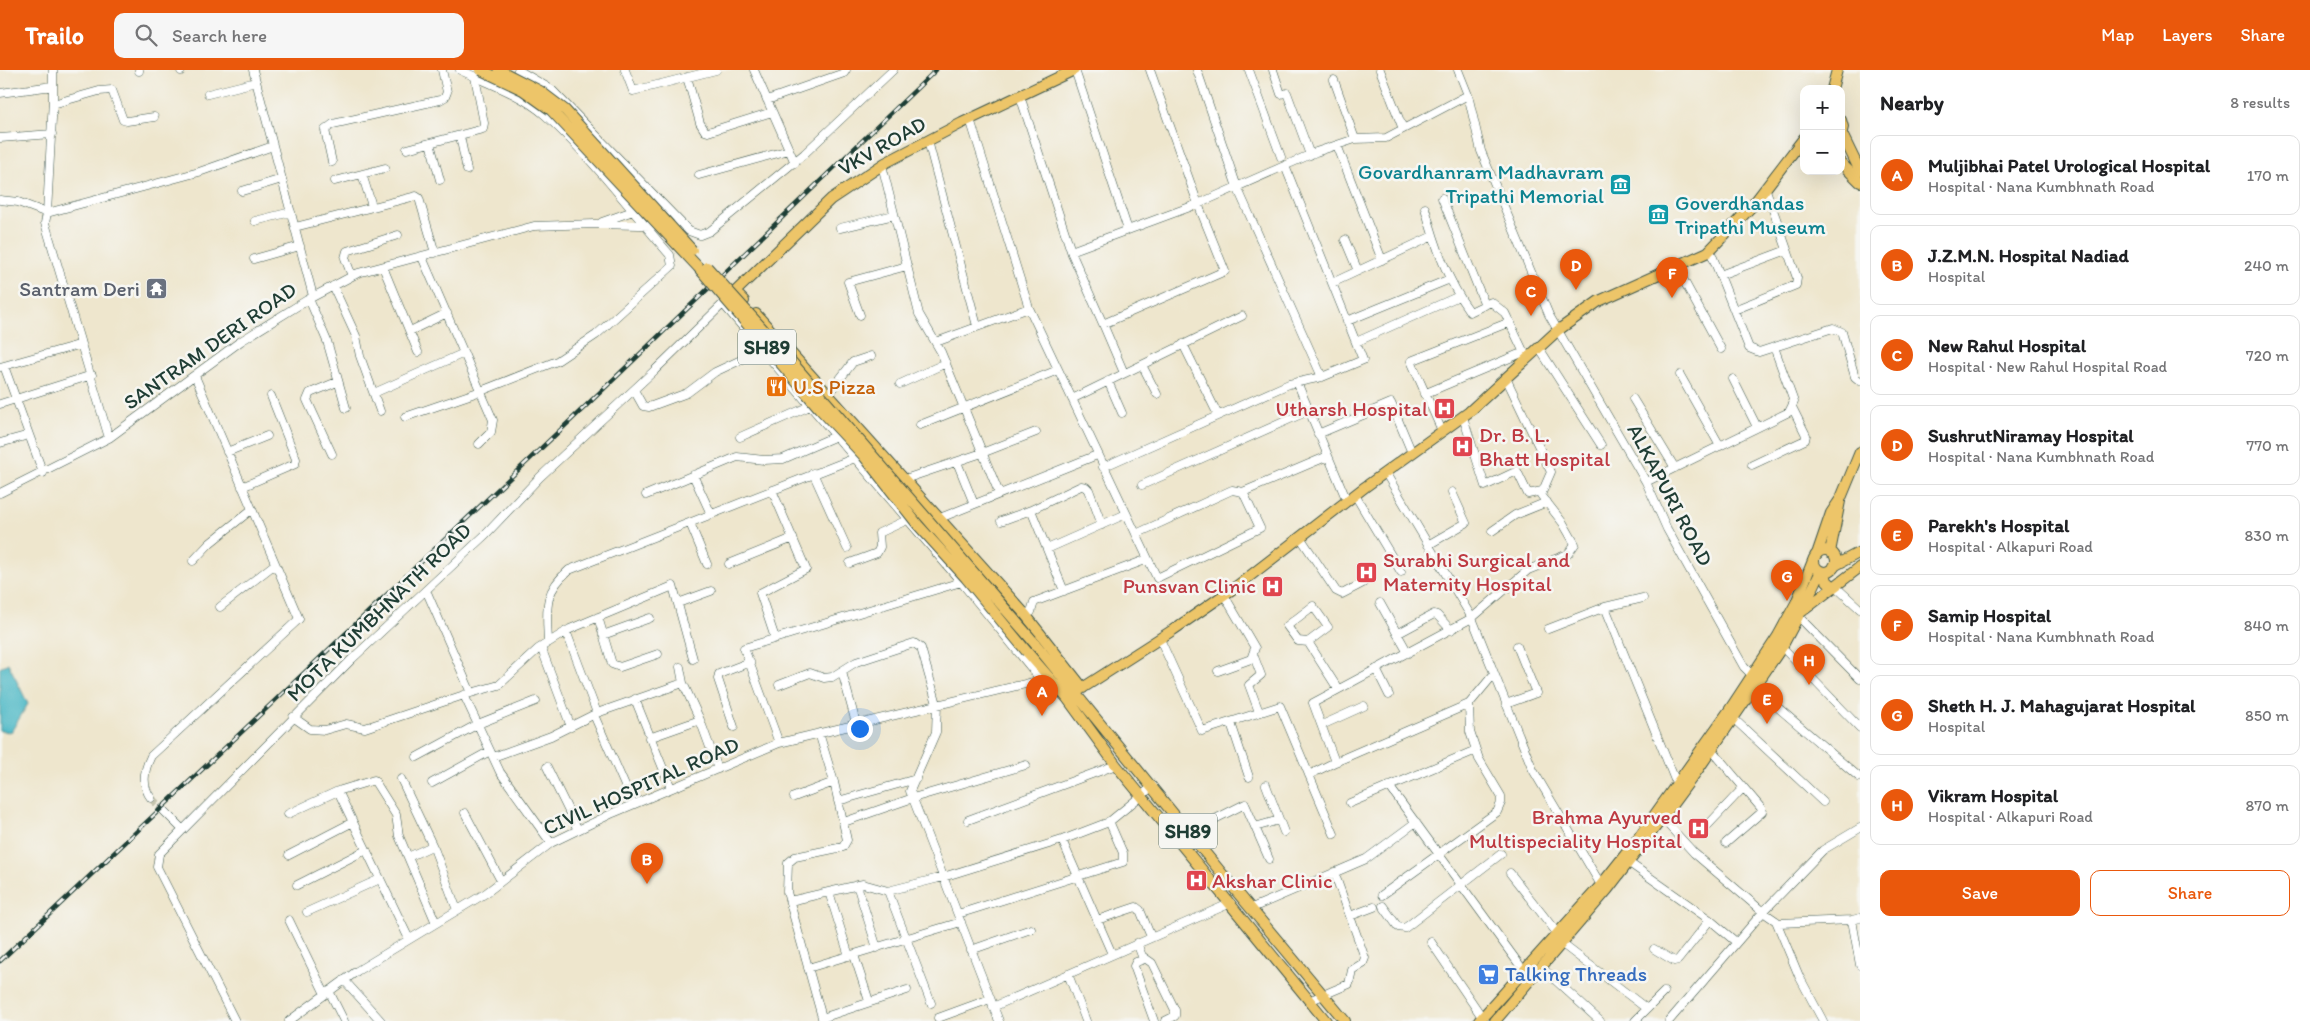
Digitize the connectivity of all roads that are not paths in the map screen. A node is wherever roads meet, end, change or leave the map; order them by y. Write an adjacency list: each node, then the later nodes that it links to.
1 (53, 70): 27 (street)
2 (253, 70): 25 (street)
3 (442, 70): 52 (street)
4 (460, 70): 21 (street)
5 (499, 70): 289 (main road, SH89, bridge)
6 (518, 70): 22 (street)
7 (626, 70): 23 (street)
8 (716, 70): 20 (street)
9 (846, 70): 32 (street)
10 (893, 70): 53 (street)
11 (1074, 70): 31 (main road, VKV ROAD); 84 (street)
12 (1150, 70): 71 (street)
13 (1197, 70): 66 (street)
14 (1249, 70): 51 (street)
15 (1273, 70): 50 (street)
16 (1380, 70): 37 (street)
17 (1458, 70): 30 (street, ALKAPURI ROAD)
18 (1838, 70): 26 (main road)
19 (756, 71): 32 (street)
20 (703, 72): 23 (street)
21 (478, 73): 39 (street); 74 (street); 283 (main road, SH89, bridge)
22 (529, 73): 81 (street)
23 (687, 78): 34 (street)
24 (1334, 80): 41 (street)
25 (256, 82): 29 (street); 46 (street)
26 (1833, 85)
27 (53, 86): 28 (street); 33 (street)
28 (0, 92)
29 (208, 94)
30 (1468, 94): 37 (street); 119 (street, ALKAPURI ROAD)
31 (1020, 96): 36 (main road, VKV ROAD); 91 (street)
32 (767, 100): 34 (street)
33 (53, 104): 35 (street); 38 (street)
34 (772, 112): 49 (street)
35 (154, 117)
36 (970, 119): 42 (main road, VKV ROAD); 110 (street)
37 (1403, 129): 41 (street)
38 (52, 134): 40 (street); 76 (street)
39 (460, 136): 44 (street); 58 (street)
40 (0, 138)
41 (1355, 139): 45 (street)
42 (928, 141): 54 (main road, VKV ROAD); 118 (street)
43 (1845, 141): 59 (main road)
44 (430, 143): 47 (street); 63 (street)
45 (1337, 145): 50 (street); 95 (street)
46 (273, 146): 62 (street); 76 (street)
47 (407, 149)
48 (1799, 149): 67 (main road)
49 (789, 150): 53 (street); 61 (street)
50 (1310, 155): 55 (street)
51 (1281, 156)
52 (332, 162)
53 (795, 162): 81 (street)
54 (882, 165): 77 (street); 105 (main road, VKV ROAD)
55 (1285, 166): 66 (street); 103 (street)
56 (1845, 167): 65 (main road)
57 (385, 168): 60 (street)
58 (467, 170)
59 (1860, 171)
60 (362, 174): 64 (street); 72 (street)
61 (699, 176)
62 (282, 179): 68 (street); 75 (street)
63 (440, 180)
64 (335, 181)
65 (1860, 182)
66 (1237, 187): 71 (street); 141 (street)
67 (1765, 188): 89 (main road); 90 (street)
68 (242, 191)
69 (1442, 198): 109 (street)
70 (0, 200): 76 (street)
71 (1198, 204): 84 (street); 117 (street)
72 (372, 206): 82 (street); 92 (street)
73 (1425, 208): 86 (street)
74 (633, 211): 79 (street, SANTRAM DERI ROAD); 80 (street)
75 (291, 212): 78 (street); 82 (street)
76 (47, 213): 123 (street)
77 (894, 215): 83 (street); 96 (street)
78 (255, 221)
79 (595, 224): 80 (street, SANTRAM DERI ROAD); 92 (street, SANTRAM DERI ROAD)
80 (644, 225): 81 (street, SANTRAM DERI ROAD); 150 (street)
81 (684, 226)
82 (295, 227): 88 (street)
83 (840, 228)
84 (1128, 230): 91 (street)
85 (398, 235): 101 (street)
86 (1433, 236): 95 (street); 102 (street)
87 (1345, 240): 99 (street)
88 (300, 246): 94 (street); 107 (street)
89 (1710, 250): 98 (main road); 100 (street)
90 (1787, 250): 100 (street); 111 (street)
91 (1071, 251): 117 (street)
92 (436, 253): 93 (street, SANTRAM DERI ROAD)
93 (422, 257): 97 (street, SANTRAM DERI ROAD); 112 (street)
94 (254, 259)
95 (1382, 260): 99 (street)
96 (907, 266): 113 (street); 121 (street)
97 (382, 267): 101 (street, SANTRAM DERI ROAD); 120 (street)
98 (1677, 268): 119 (main road); 127 (street)
99 (1358, 271): 103 (street)
100 (1720, 274): 111 (street)
101 (352, 276): 104 (street, SANTRAM DERI ROAD)
102 (1450, 279): 106 (street); 115 (street)
103 (1332, 283): 115 (street)
104 (333, 286): 107 (street, SANTRAM DERI ROAD); 151 (street)
105 (736, 292): 108 (street, MOTA KUMBHNATH ROAD); 152 (main road)
106 (1459, 296): 109 (street); 122 (street)
107 (311, 297): 140 (street, SANTRAM DERI ROAD); 146 (street)
108 (722, 304): 128 (street); 149 (street, MOTA KUMBHNATH ROAD)
109 (1486, 305): 116 (street)
110 (1029, 308): 118 (street); 136 (street)
111 (1734, 310): 125 (street)
112 (447, 313): 120 (street); 130 (street)
113 (860, 315)
114 (1242, 316): 124 (street)
115 (1347, 321): 122 (street)
116 (1510, 322): 132 (street); 154 (street)
117 (1103, 324): 137 (street)
118 (977, 326): 121 (street)
119 (1557, 331): 126 (main road); 201 (street, ALKAPURI ROAD)
120 (410, 332): 129 (street)
121 (936, 342): 133 (street)
122 (1356, 342): 141 (street)
123 (82, 344): 135 (street); 138 (street)
124 (1184, 344): 134 (street); 167 (street)
125 (1774, 347): 145 (street); 161 (street)
126 (1540, 348): 132 (main road); 182 (street)
127 (1721, 349)
128 (762, 350): 149 (street); 160 (street)
129 (418, 352)
130 (464, 353): 150 (street); 151 (street)
131 (871, 356): 152 (street)
132 (1525, 356): 142 (main road); 154 (street)
133 (946, 364): 148 (street); 163 (street)
134 (1142, 365): 137 (street); 153 (street)
135 (2, 366): 156 (street)
136 (1058, 370): 157 (street); 163 (street)
137 (1124, 373): 144 (street)
138 (92, 374): 156 (street); 179 (street)
139 (1680, 375): 183 (street)
140 (195, 376): 179 (street, SANTRAM DERI ROAD); 184 (street)
141 (1322, 377): 147 (street)
142 (1506, 378): 169 (main road); 205 (street)
143 (1733, 378): 171 (street)
144 (1108, 381): 157 (street); 166 (street)
145 (1860, 381)
146 (337, 382): 162 (street); 187 (street)
147 (1297, 382): 165 (street); 167 (street)
148 (900, 384)
149 (634, 390): 246 (street, MOTA KUMBHNATH ROAD)
150 (481, 391): 168 (street); 181 (street)
151 (374, 393): 164 (street)
152 (829, 393): 200 (main road)
153 (1157, 394)
154 (1424, 394): 172 (street)
155 (271, 396): 203 (street)
156 (16, 399): 159 (street); 174 (street)
157 (1072, 399): 189 (street)
158 (1633, 399): 195 (street)
159 (0, 404)
160 (810, 406): 177 (street); 178 (street)
161 (1792, 407): 171 (street); 193 (street)
162 (346, 408)
163 (964, 408): 170 (street); 186 (street)
164 (380, 411)
165 (1308, 411): 175 (street); 202 (street)
166 (1122, 413)
167 (1218, 415): 194 (street)
168 (406, 417)
169 (1463, 417): 172 (main road); 205 (street)
170 (920, 425)
171 (1757, 427): 183 (street)
172 (1442, 431): 188 (main road)
173 (1036, 432): 186 (street)
174 (29, 434): 180 (street); 197 (street)
175 (1318, 434): 188 (street); 190 (street)
176 (267, 436): 184 (street)
177 (836, 436): 191 (street); 199 (street)
178 (740, 437)
179 (109, 438): 197 (street, SANTRAM DERI ROAD)
180 (0, 443)
181 (479, 444)
182 (1602, 445)
183 (1720, 446): 195 (street)
184 (227, 452): 203 (street)
185 (1860, 452): 212 (main road)
186 (982, 453): 192 (street); 209 (street)
187 (332, 454)
188 (1412, 454): 196 (main road)
189 (1098, 455): 194 (street); 209 (street)
190 (1328, 456): 206 (street); 211 (street)
191 (855, 458): 198 (street); 220 (street)
192 (957, 462): 200 (street); 214 (street)
193 (1752, 465)
194 (1103, 467): 218 (street)
195 (1675, 468): 201 (street)
196 (1385, 472): 211 (main road); 228 (street)
197 (43, 473): 208 (street, SANTRAM DERI ROAD)
198 (813, 473): 204 (street); 229 (street)
199 (693, 475): 210 (street); 217 (street)
200 (905, 478): 219 (main road)
201 (1646, 482): 282 (street, ALKAPURI ROAD)
202 (1142, 485)
203 (242, 487): 215 (street)
204 (772, 490): 217 (street); 227 (street)
205 (1542, 491): 213 (street)
206 (1244, 492): 225 (street); 234 (street)
207 (1452, 492): 228 (street)
208 (0, 493)
209 (998, 493): 214 (street)
210 (646, 495)
211 (1351, 498): 226 (main road); 242 (street)
212 (1841, 498): 231 (main road); 233 (main road)
213 (1547, 502): 224 (street); 260 (street)
214 (974, 504): 219 (street)
215 (251, 510): 235 (street); 237 (street)
216 (1031, 510): 221 (street); 223 (street); 230 (street)
217 (712, 514): 222 (street)
218 (1126, 514): 223 (street); 225 (street)
219 (940, 518): 256 (main road)
220 (907, 520): 236 (street); 243 (street)
221 (1002, 521)
222 (690, 523): 238 (street); 269 (street)
223 (1102, 525): 230 (street)
224 (1492, 531)
225 (1136, 534): 234 (street)
226 (1300, 537): 244 (street); 249 (main road)
227 (793, 538): 239 (street); 266 (street)
228 (1428, 545): 260 (street)
229 (847, 548)
230 (1047, 549): 247 (street)
231 (1830, 552): 233 (main road); 241 (main road)
232 (1860, 552): 241 (main road)
233 (1816, 556): 241 (main road); 282 (main road)
234 (1148, 559): 247 (street)
235 (192, 561)
236 (850, 563)
237 (275, 564): 253 (street); 339 (street)
238 (707, 564)
239 (728, 564)
240 (1860, 567): 245 (main road)
241 (1827, 570): 245 (main road); 257 (main road)
242 (1401, 572)
243 (961, 582): 266 (street); 283 (street)
244 (1362, 583)
245 (1835, 587): 255 (street); 257 (main road)
246 (426, 590): 290 (street); 301 (street, MOTA KUMBHNATH ROAD)
247 (1064, 590): 256 (street)
248 (712, 591): 251 (street)
249 (1224, 595): 267 (main road); 274 (street)
250 (1643, 598): 254 (street)
251 (678, 603): 258 (street, MOTA KUMBHNATH ROAD); 275 (street, MOTA KUMBHNATH ROAD)
252 (1380, 603): 264 (street)
253 (220, 607)
254 (1605, 607): 261 (street); 331 (street)
255 (1860, 609)
256 (1024, 613): 289 (main road)
257 (1800, 615): 271 (main road); 284 (street)
258 (598, 617): 263 (street, MOTA KUMBHNATH ROAD); 265 (street)
259 (650, 618): 265 (street)
260 (1472, 618): 262 (street); 281 (street)
261 (1548, 629)
262 (1450, 630): 264 (street); 272 (street)
263 (566, 631): 269 (street, MOTA KUMBHNATH ROAD); 300 (street)
264 (1397, 634): 272 (street)
265 (603, 635): 273 (street)
266 (775, 638): 276 (street)
267 (1160, 639): 289 (main road); 304 (street)
268 (1308, 642): 268 (street); 288 (street)
269 (544, 645): 290 (street, MOTA KUMBHNATH ROAD); 308 (street)
270 (1517, 646): 297 (street)
271 (1782, 647): 287 (main road); 310 (street)
272 (1408, 652): 278 (street)
273 (658, 654)
274 (1252, 654): 279 (street); 299 (street)
275 (693, 659)
276 (750, 662): 309 (street); 313 (street)
277 (680, 667): 285 (street)
278 (1376, 670): 288 (street); 291 (street)
279 (1218, 671)
280 (842, 672): 286 (street); 295 (street); 306 (street)
281 (1494, 674): 296 (street); 297 (street)
282 (1751, 674): 331 (main road)
283 (1046, 679): 292 (main road, SH89); 295 (street, CIVIL HOSPITAL ROAD)
284 (1860, 679)
285 (684, 683): 293 (street); 303 (street)
286 (779, 685)
287 (1754, 687): 302 (main road); 325 (street)
288 (1338, 689): 307 (street)
289 (1080, 690): 292 (main road); 332 (main road, SH89)
290 (467, 694): 301 (street, MOTA KUMBHNATH ROAD); 305 (street)
291 (1389, 695)
292 (1067, 698): 320 (main road, SH89)
293 (634, 700): 300 (street); 312 (street)
294 (536, 701): 305 (street)
295 (937, 704): 306 (street, CIVIL HOSPITAL ROAD); 327 (street)
296 (1469, 704): 315 (street); 318 (street)
297 (1506, 704): 383 (street)
298 (1364, 706): 307 (street)
299 (1259, 712): 304 (street); 323 (street)
300 (596, 714): 308 (street); 344 (street)
301 (294, 717): 358 (street)
302 (1733, 718): 314 (main road); 342 (street)
303 (700, 720): 312 (street); 322 (street)
304 (1230, 722): 324 (street)
305 (478, 724): 316 (street); 317 (street)
306 (856, 724): 311 (street, CIVIL HOSPITAL ROAD)
307 (1322, 724): 318 (street)
308 (570, 727): 316 (street)
309 (734, 727)
310 (1860, 728)
311 (819, 733): 313 (street, CIVIL HOSPITAL ROAD); 328 (street)
312 (649, 738): 334 (street)
313 (779, 743): 322 (street, CIVIL HOSPITAL ROAD)
314 (1711, 749): 335 (street); 348 (main road)
315 (1476, 750): 333 (street); 370 (street)
316 (492, 754): 329 (street); 365 (street)
317 (417, 757)
318 (1336, 762): 323 (street)
319 (1026, 765): 340 (street)
320 (1116, 765): 337 (main road, SH89); 349 (street)
321 (547, 767): 359 (street)
322 (718, 769): 334 (street, CIVIL HOSPITAL ROAD)
323 (1309, 775): 362 (street)
324 (1249, 777)
325 (1859, 777)
326 (401, 779): 366 (street)
327 (916, 779): 340 (street); 341 (street)
328 (834, 782): 338 (street); 341 (street)
329 (432, 783)
330 (1266, 785): 350 (street)
331 (1677, 785): 383 (main road)
332 (1153, 786): 337 (street); 360 (main road, SH89)
333 (1389, 786): 343 (street); 354 (street)
334 (671, 788): 344 (street, CIVIL HOSPITAL ROAD)
335 (1743, 788): 355 (street); 364 (street)
336 (338, 791): 347 (street); 351 (street); 371 (street)
337 (1142, 794): 353 (street); 388 (main road, SH89)
338 (794, 797)
339 (151, 798)
340 (913, 798): 352 (street); 377 (street)
341 (838, 800): 352 (street)
342 (1823, 802)
343 (1350, 803)
344 (633, 804): 359 (street, CIVIL HOSPITAL ROAD)
345 (162, 809): 358 (street)
346 (465, 813): 379 (street)
347 (288, 814)
348 (1662, 818): 373 (main road); 394 (street)
349 (968, 820)
350 (1279, 820): 356 (street); 361 (street)
351 (353, 822): 367 (street); 369 (street)
352 (844, 822): 387 (street)
353 (1109, 822): 363 (street); 376 (street)
354 (1416, 822): 370 (street); 374 (street)
355 (1708, 825)
356 (1255, 827): 360 (street); 372 (street)
357 (1860, 828): 394 (street)
358 (183, 830): 441 (street)
359 (578, 830): 365 (street, CIVIL HOSPITAL ROAD)
360 (1189, 832): 391 (main road, SH89)
361 (1284, 832)
362 (1334, 834)
363 (1062, 840): 376 (street); 377 (street)
364 (1726, 843)
365 (551, 844): 379 (street, CIVIL HOSPITAL ROAD)
366 (432, 846): 371 (street); 392 (street)
367 (366, 850): 378 (street); 381 (street)
368 (1501, 854): 380 (street)
369 (289, 855)
370 (1440, 855): 380 (street); 386 (street)
371 (408, 857): 404 (street)
372 (1269, 859)
373 (1628, 862): 400 (street); 413 (main road)
374 (1334, 872): 391 (street); 396 (street)
375 (1510, 873): 406 (street)
376 (1078, 876): 395 (street); 399 (street)
377 (943, 877): 384 (street); 395 (street)
378 (380, 880): 393 (street); 408 (street)
379 (501, 881): 392 (street, CIVIL HOSPITAL ROAD)
380 (1461, 883): 390 (street); 423 (street)
381 (297, 885)
382 (856, 885): 384 (street); 385 (street); 414 (street)
383 (1601, 885): 406 (main road)
384 (888, 891): 409 (street)
385 (828, 892): 387 (street); 418 (street)
386 (1382, 896)
387 (790, 901): 422 (street)
388 (1231, 903): 407 (street); 432 (main road, SH89)
389 (1374, 906): 396 (street)
390 (1383, 906)
391 (1252, 908): 429 (main road, SH89)
392 (457, 910): 404 (street, CIVIL HOSPITAL ROAD)
393 (307, 912)
394 (1763, 912): 402 (street); 411 (street)
395 (958, 914): 403 (street)
396 (1350, 916): 429 (street)
397 (1860, 918): 401 (street)
398 (289, 920): 428 (street)
399 (1097, 920): 407 (street); 417 (street)
400 (1710, 920): 411 (street); 415 (street)
401 (1852, 920): 402 (street); 420 (street)
402 (1776, 921): 455 (street)
403 (961, 922): 409 (street); 416 (street)
404 (436, 923): 408 (street, CIVIL HOSPITAL ROAD)
405 (1031, 929): 416 (street)
406 (1557, 933): 423 (main road)
407 (1151, 937): 412 (street)
408 (409, 939): 425 (street, CIVIL HOSPITAL ROAD)
409 (908, 940): 414 (street); 433 (street)
410 (1431, 942): 439 (street)
411 (1736, 942): 440 (street)
412 (1136, 943): 417 (street); 419 (street)
413 (1561, 943): 421 (main road); 435 (street)
414 (877, 948): 418 (street)
415 (1654, 949)
416 (972, 950): 430 (street)
417 (1112, 954): 424 (street)
418 (852, 955): 422 (street); 431 (street)
419 (1145, 959): 448 (street); 449 (street)
420 (1860, 965)
421 (1541, 967): 452 (main road); 453 (street)
422 (808, 968): 438 (street)
423 (1524, 971): 439 (main road)
424 (1068, 974): 434 (street); 447 (street)
425 (344, 980): 428 (street, CIVIL HOSPITAL ROAD); 445 (street)
426 (907, 990): 431 (street)
427 (1664, 992): 435 (street)
428 (327, 993): 436 (street, CIVIL HOSPITAL ROAD); 444 (street)
429 (1325, 996): 432 (street); 451 (main road, SH89)
430 (990, 999): 434 (street); 437 (street)
431 (870, 1001): 438 (street)
432 (1309, 1001): 450 (main road, SH89)
433 (931, 1003)
434 (994, 1007): 446 (street)
435 (1647, 1009): 454 (street)
436 (301, 1012): 442 (street, CIVIL HOSPITAL ROAD); 443 (street)
437 (938, 1018)
438 (822, 1019)
439 (1480, 1019)
440 (1673, 1020)
441 (235, 1021)
442 (289, 1021)
443 (306, 1021)
444 (344, 1021)
445 (381, 1021)
446 (999, 1021)
447 (1086, 1021)
448 (1154, 1021)
449 (1165, 1021)
450 (1326, 1021)
451 (1345, 1021)
452 (1495, 1021)
453 (1600, 1021)
454 (1635, 1021)
455 (1823, 1021)

